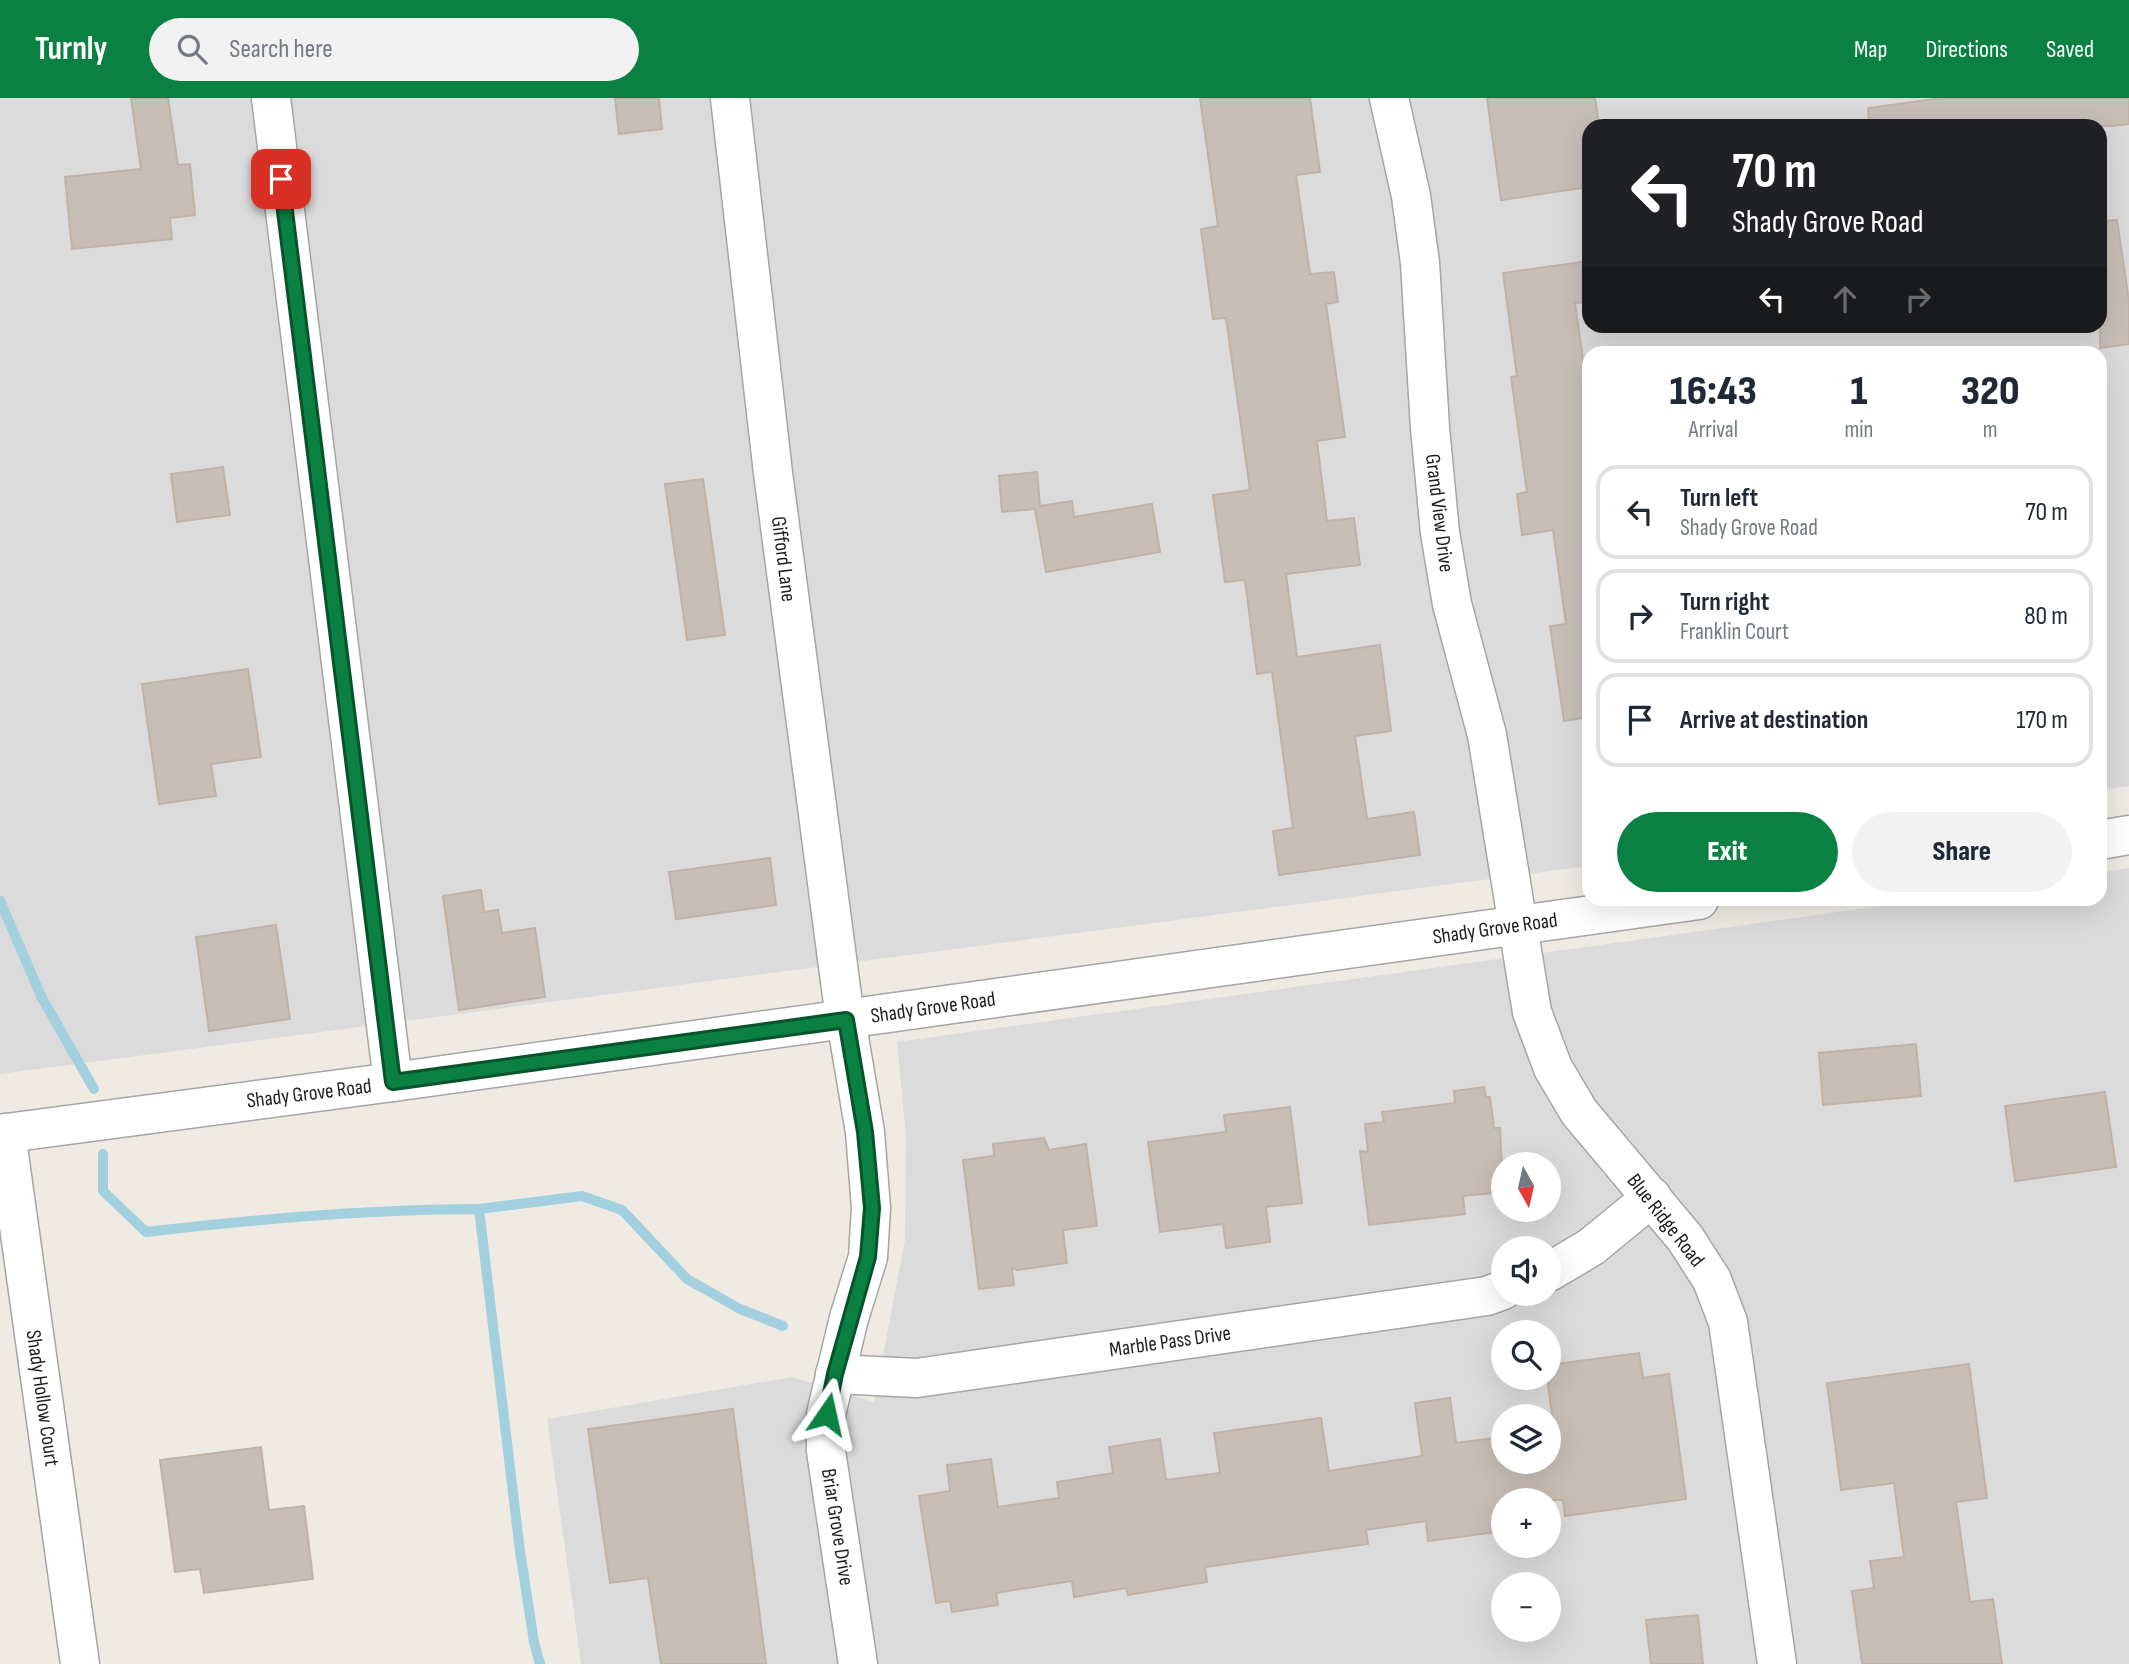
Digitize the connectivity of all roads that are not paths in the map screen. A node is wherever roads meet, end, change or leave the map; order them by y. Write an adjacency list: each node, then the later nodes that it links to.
1 (271, 98): 9 (street)
2 (730, 98): 8 (street, Gifford Lane)
3 (1389, 98): 7 (street, Grand View Drive)
4 (2129, 835): 5 (street)
5 (2107, 838)
6 (1653, 906): 7 (street, Shady Grove Road)
7 (1516, 924): 8 (street, Shady Grove Road); 11 (street, Blue Ridge Road)
8 (846, 1020): 9 (street, Shady Grove Road); 14 (street, Briar Grove Drive)
9 (393, 1082): 10 (street, Shady Grove Road)
10 (3, 1133): 15 (street, Shady Hollow Court)
11 (1652, 1197): 12 (street); 17 (street, Blue Ridge Road)
12 (1561, 1265)
13 (1491, 1294): 14 (street, Marble Pass Drive)
14 (835, 1374): 16 (street, Briar Grove Drive)
15 (80, 1664)
16 (858, 1664)
17 (1777, 1664)

